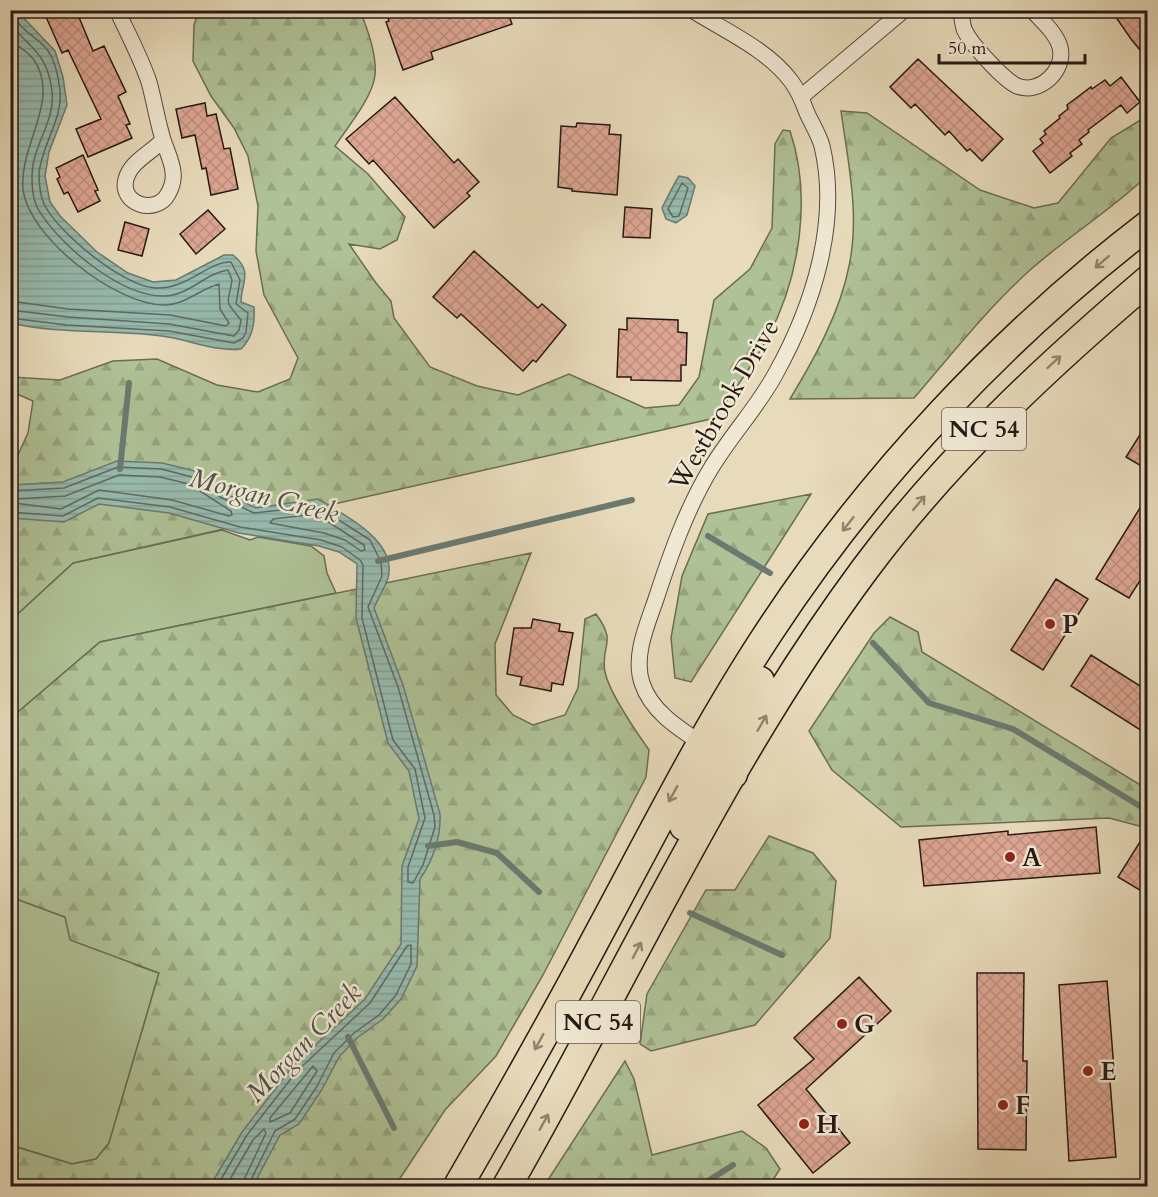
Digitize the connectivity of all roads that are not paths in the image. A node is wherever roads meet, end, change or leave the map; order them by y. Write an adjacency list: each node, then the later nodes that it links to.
1 (117, 10): 7 (street)
2 (692, 10): 6 (street, Westbrook Drive)
3 (904, 10): 6 (street)
4 (961, 10): 5 (street)
5 (1032, 10)
6 (801, 97): 13 (street, Westbrook Drive)
7 (163, 140)
8 (1148, 225): 12 (highway, NC 54, one-way to 12)
9 (1148, 280): 11 (highway, NC 54)
10 (1148, 300): 11 (highway)
11 (1098, 322): 14 (highway, NC 54, one-way to 11)
12 (770, 631): 13 (highway, NC 54); 14 (highway)
13 (701, 743): 15 (highway); 16 (highway, NC 54, one-way to 16)
14 (733, 774): 15 (highway, NC 54)
15 (679, 871): 17 (highway, NC 54, one-way to 15)
16 (458, 1186)
17 (507, 1186)

